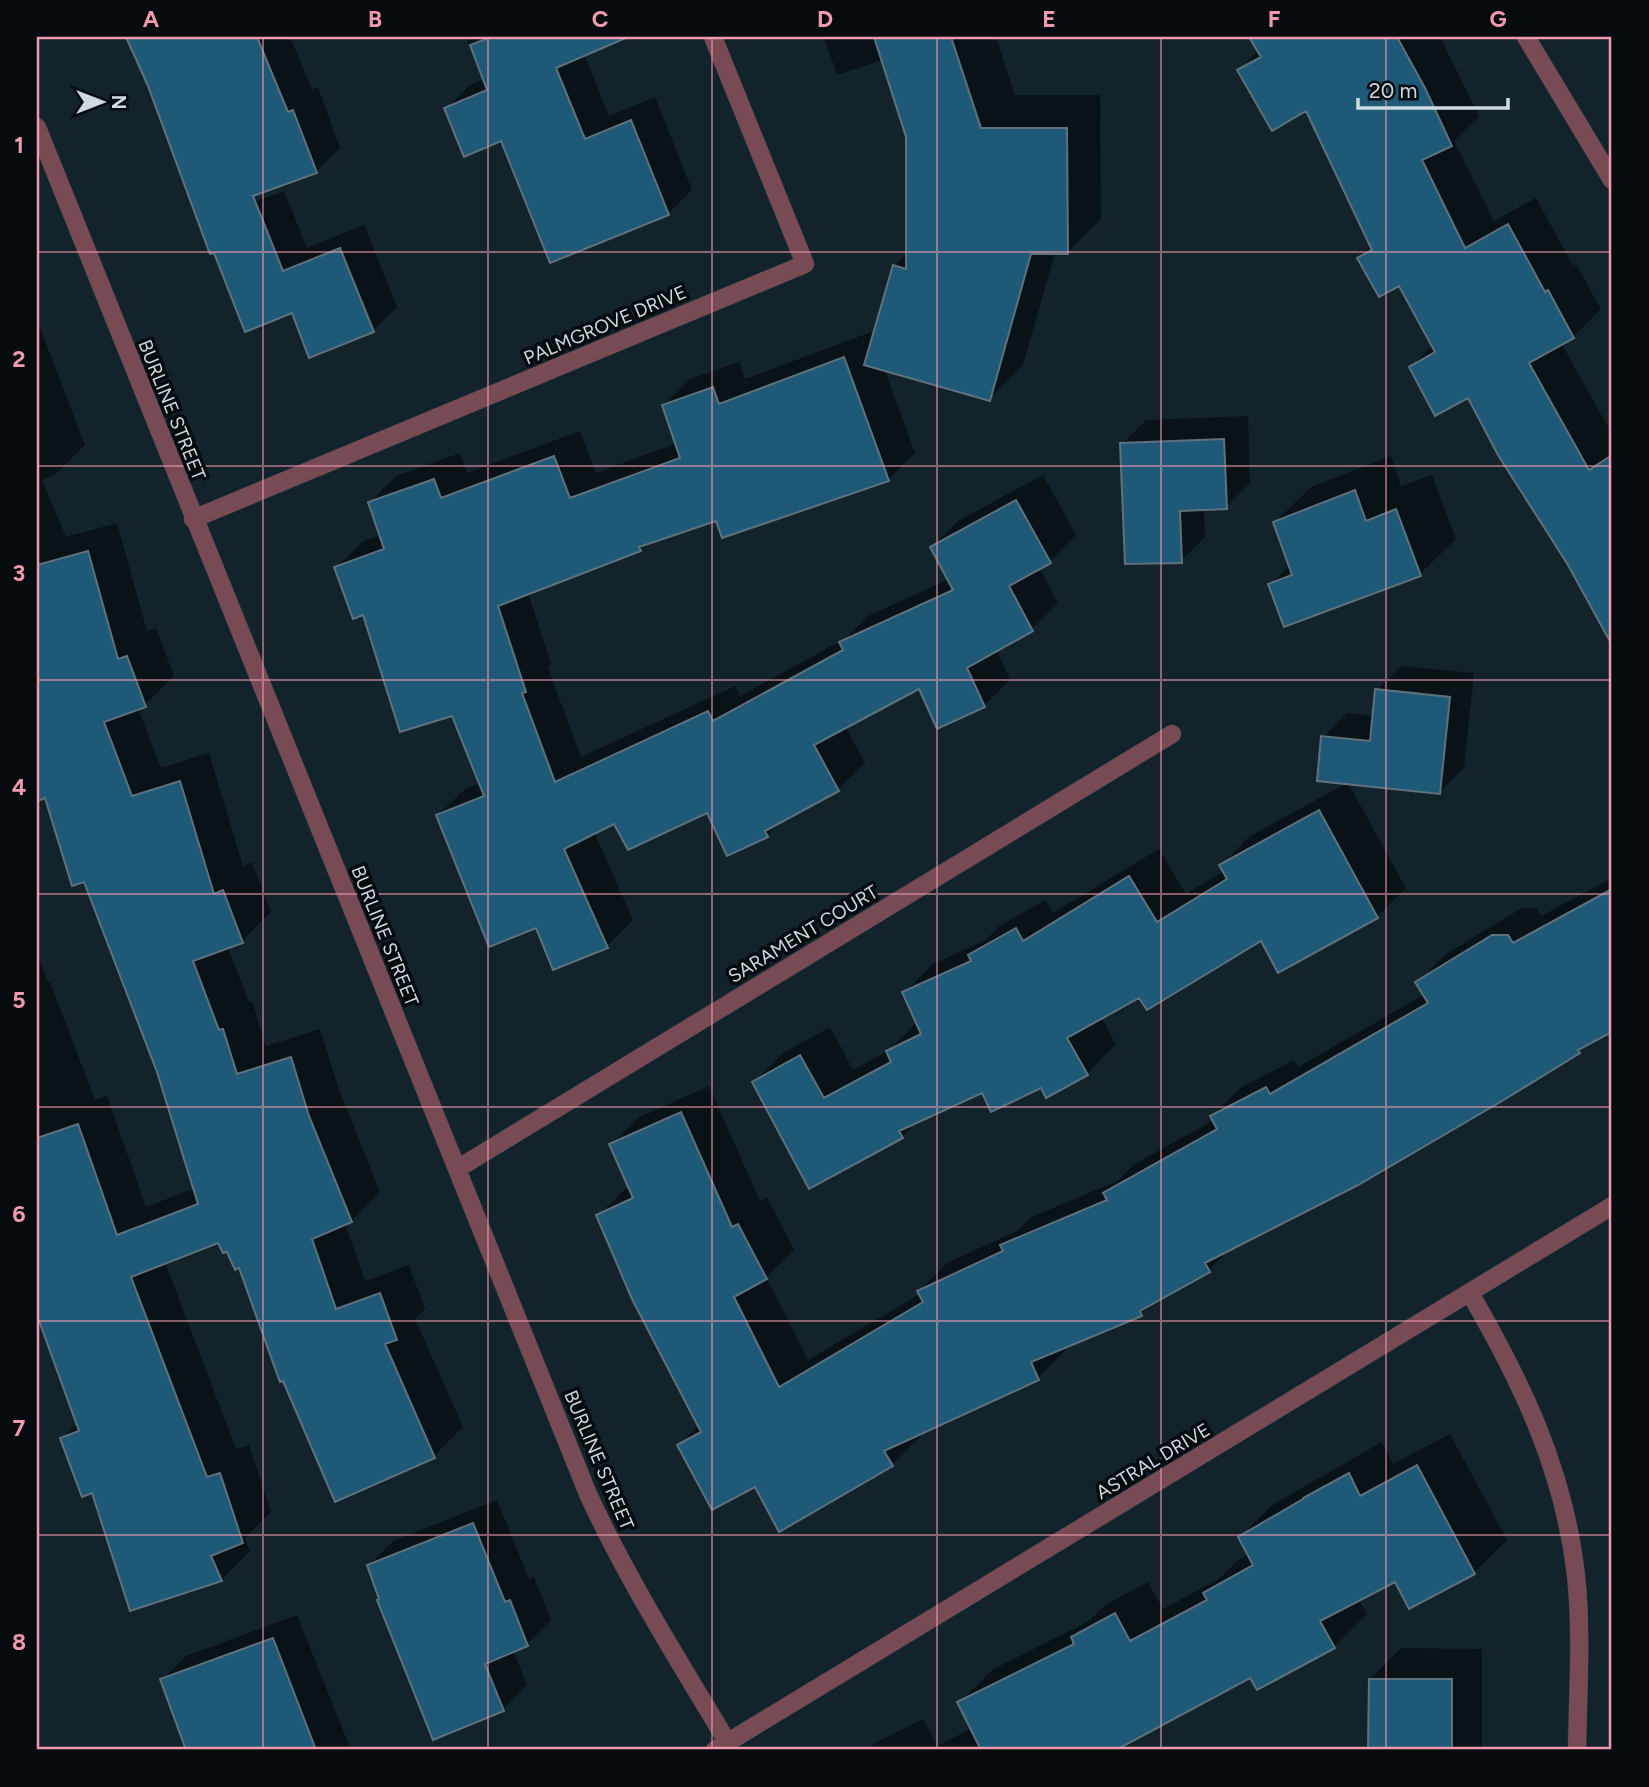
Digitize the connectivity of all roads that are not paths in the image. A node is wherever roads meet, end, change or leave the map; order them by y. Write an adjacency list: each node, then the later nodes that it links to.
1 (713, 37): 5 (street, PALMGROVE DRIVE)
2 (1526, 37): 4 (street)
3 (37, 127): 5 (street, BURLINE STREET)
4 (1612, 180)
5 (193, 519): 7 (street, BURLINE STREET)
6 (1172, 734): 7 (street, SARAMENT COURT)
7 (457, 1169): 10 (street, BURLINE STREET)
8 (1612, 1206): 9 (street, ASTRAL DRIVE)
9 (1470, 1293): 10 (street, ASTRAL DRIVE); 11 (street)
10 (722, 1746)
11 (1577, 1750)

